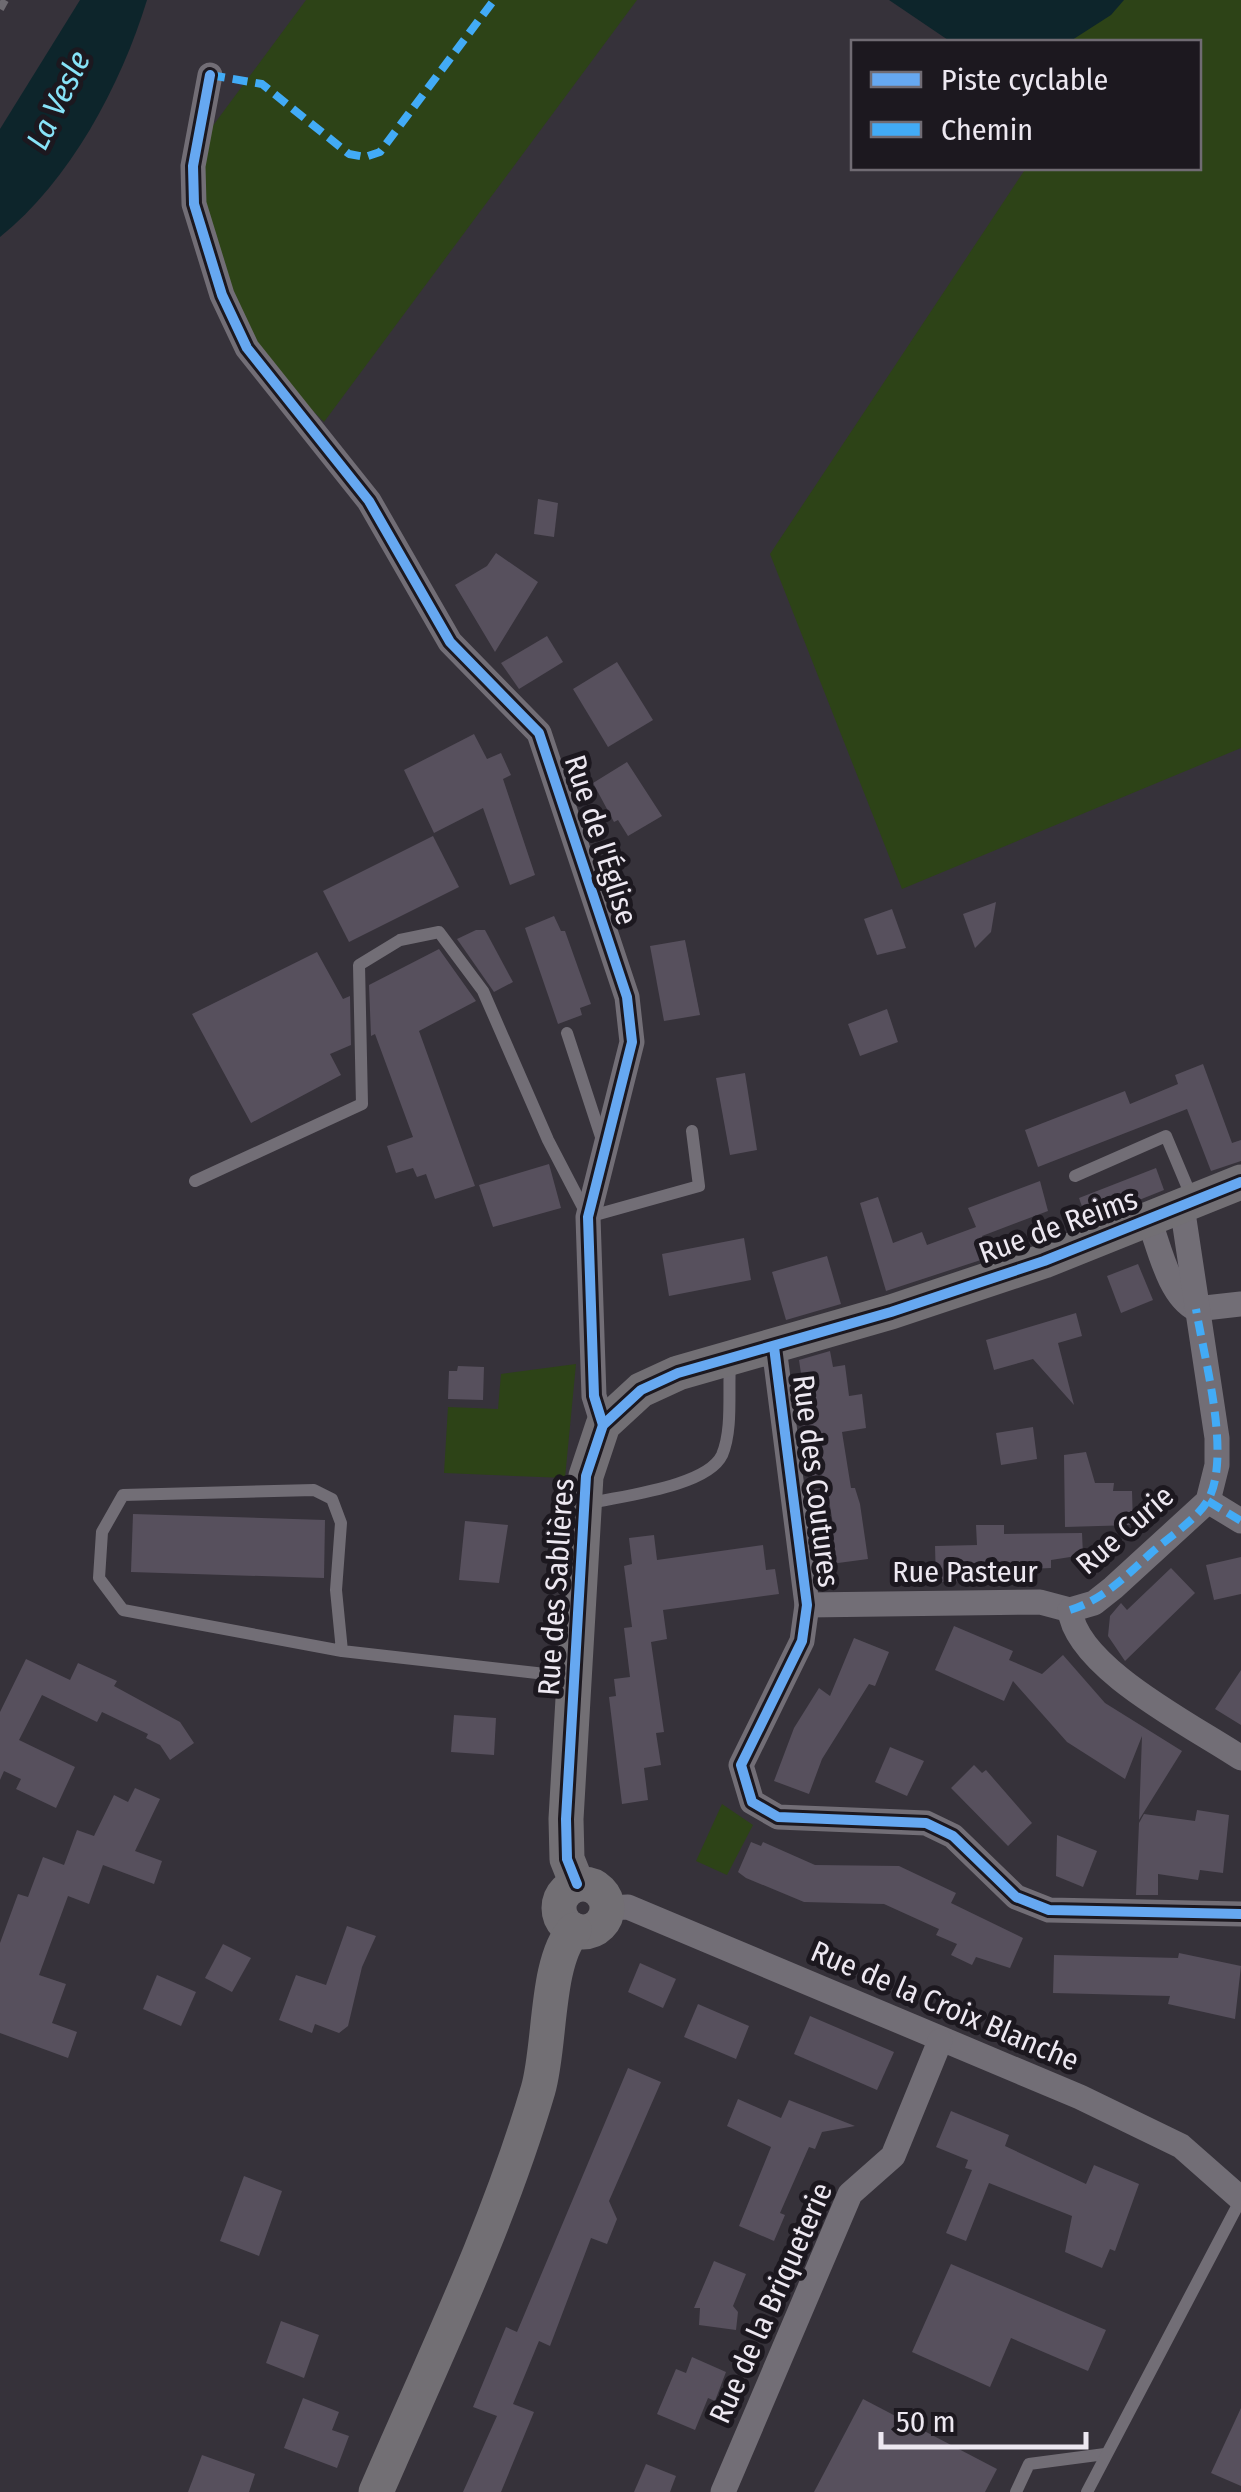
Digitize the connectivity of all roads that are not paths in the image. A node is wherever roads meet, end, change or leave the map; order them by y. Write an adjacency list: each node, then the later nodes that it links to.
1 (210, 75): 4 (street, Rue de l'Église)
2 (567, 1034): 4 (lane)
3 (692, 1131): 9 (lane)
4 (605, 1151): 9 (street, Rue de l'Église)
5 (1074, 1176): 8 (lane)
6 (194, 1181): 9 (lane)
7 (1241, 1182): 8 (street, Rue de Reims)
8 (1188, 1204): 10 (street, Rue de Reims); 12 (street, Rue Curie)
9 (588, 1217): 15 (street, Rue de l'Église)
10 (1149, 1220): 12 (street, Rue Curie); 13 (street, Rue de Reims)
11 (1241, 1304): 12 (street)
12 (1196, 1309): 16 (street, Rue Curie)
13 (774, 1347): 14 (street, Rue des Sablières); 20 (street, Rue des Coutures)
14 (730, 1359): 15 (street, Rue des Sablières); 18 (lane)
15 (603, 1425): 18 (street, Rue des Sablières)
16 (1229, 1436): 17 (street, Rue Curie)
17 (1208, 1501): 19 (street); 21 (street, Rue Curie)
18 (584, 1505): 23 (street, Rue des Sablières)
19 (1241, 1521)
20 (807, 1606): 21 (street, Rue Pasteur); 27 (street, Rue des Coutures)
21 (1070, 1610): 24 (street, Rue Pasteur)
22 (342, 1651): 22 (lane); 23 (lane)
23 (574, 1678): 25 (street, Rue des Sablières)
24 (1241, 1758)
25 (577, 1884): 26 (street); 28 (street)
26 (607, 1908): 28 (street); 29 (street, Rue de la Croix Blanche)
27 (1241, 1914)
28 (574, 1930): 32 (street)
29 (940, 2041): 30 (street, Rue de la Croix Blanche); 33 (street, Rue de la Briqueterie)
30 (1241, 2199): 31 (lane)
31 (1106, 2454): 34 (lane); 35 (lane)
32 (376, 2492)
33 (723, 2492)
34 (1016, 2492)
35 (1087, 2492)

